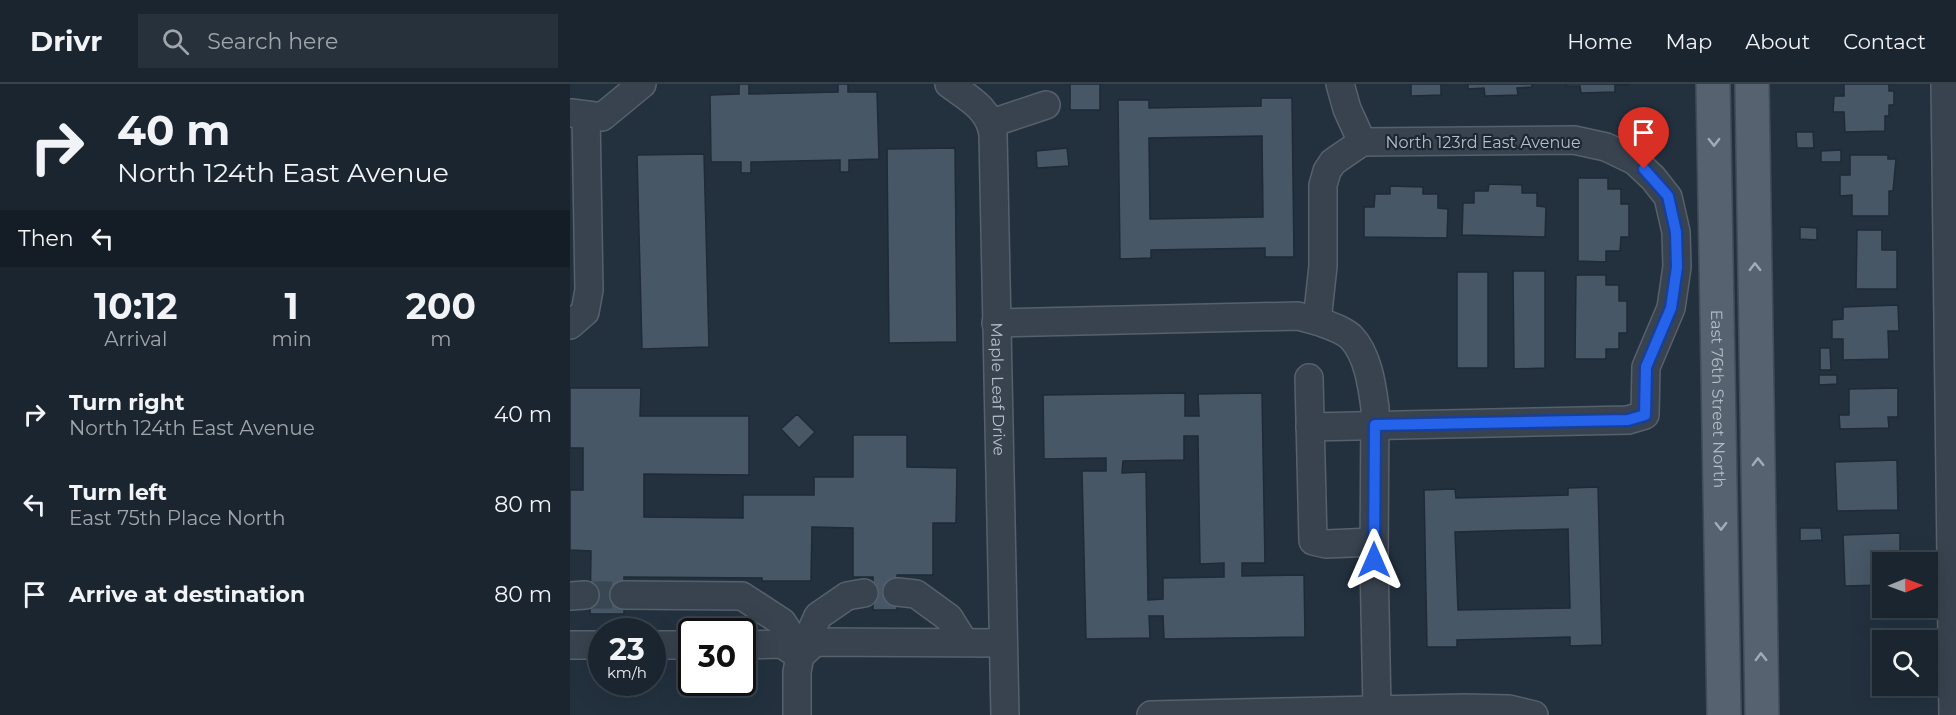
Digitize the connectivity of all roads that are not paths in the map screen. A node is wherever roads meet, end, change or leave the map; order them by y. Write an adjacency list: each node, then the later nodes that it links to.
1 (642, 84): 8 (street)
2 (949, 84): 9 (street)
3 (1340, 84): 10 (street)
4 (1713, 84): 33 (main road, East 76th Street North, one-way to 33)
5 (1752, 84): 34 (main road, one-way to 5)
6 (1945, 84): 35 (street)
7 (1046, 105): 9 (street)
8 (578, 114): 13 (street)
9 (992, 123): 12 (street, Maple Leaf Drive)
10 (1362, 142): 11 (street); 15 (street, North 123rd East Avenue)
11 (1317, 321): 12 (street); 15 (street)
12 (996, 323): 22 (street, Maple Leaf Drive)
13 (570, 325)
14 (1309, 378): 16 (street)
15 (1375, 425): 16 (street); 17 (street)
16 (1310, 427): 17 (street)
17 (1374, 542): 27 (street)
18 (897, 592): 21 (street)
19 (864, 593): 26 (street)
20 (624, 595): 26 (street)
21 (964, 642): 22 (street); 26 (street)
22 (1003, 643): 30 (street, Maple Leaf Drive)
23 (570, 645): 24 (street)
24 (588, 645)
25 (756, 645): 26 (street)
26 (801, 654): 29 (street)
27 (1377, 710): 28 (street); 31 (street)
28 (1465, 712): 32 (street)
29 (797, 715)
30 (1005, 715)
31 (1151, 715)
32 (1534, 715)
33 (1724, 715)
34 (1762, 715)
35 (1953, 715)

